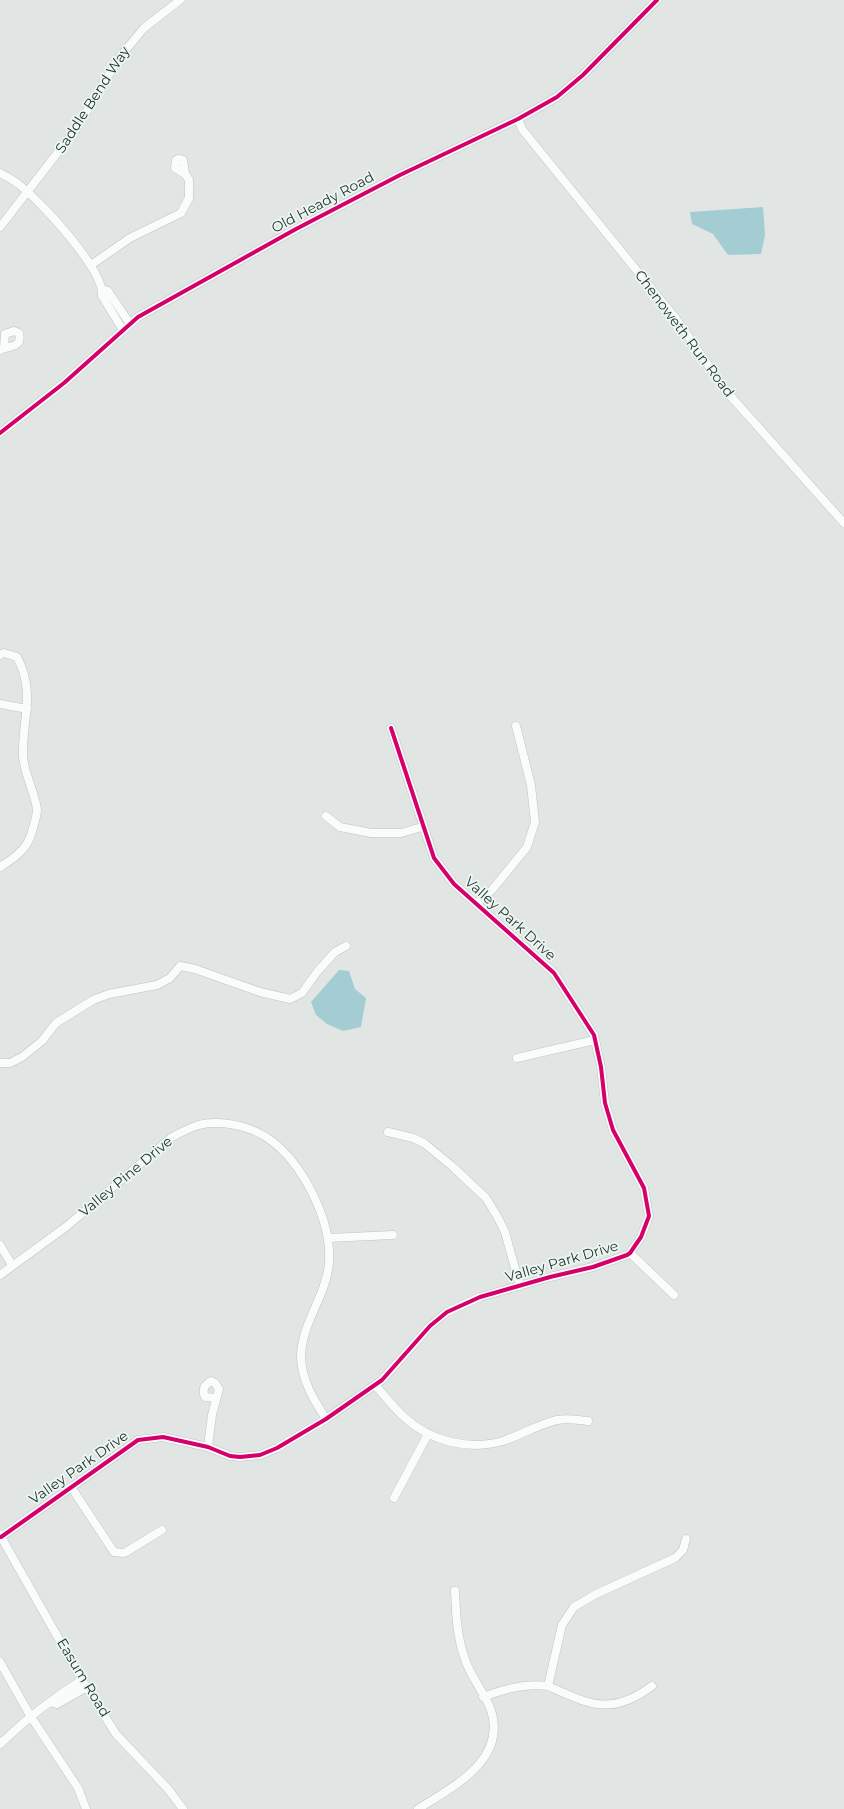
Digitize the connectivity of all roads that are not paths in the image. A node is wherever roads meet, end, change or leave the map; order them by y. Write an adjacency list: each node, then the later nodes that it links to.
1 (180, 0): 6 (street, Saddle Bend Way)
2 (657, 0): 3 (street, Old Heady Road)
3 (518, 119): 10 (street, Old Heady Road); 13 (street, Chenoweth Run Road)
4 (0, 173): 6 (street)
5 (185, 174): 8 (street)
6 (27, 191): 7 (street, Saddle Bend Way); 8 (street)
7 (0, 227)
8 (91, 264): 9 (street)
9 (103, 290): 10 (street); 11 (street)
10 (130, 324): 11 (street, Old Heady Road)
11 (123, 330): 12 (street, Old Heady Road)
12 (0, 433)
13 (844, 523)
14 (0, 655): 16 (street)
15 (0, 704): 16 (street)
16 (27, 709): 21 (street)
17 (516, 726): 22 (street)
18 (390, 728): 20 (street, Valley Park Drive)
19 (326, 816): 20 (street)
20 (422, 827): 22 (street, Valley Park Drive)
21 (0, 867)
22 (476, 904): 24 (street, Valley Park Drive)
23 (346, 946): 26 (street)
24 (595, 1040): 25 (street); 31 (street, Valley Park Drive)
25 (517, 1058)
26 (0, 1063)
27 (388, 1132): 34 (street)
28 (393, 1235): 29 (street)
29 (328, 1238): 32 (street, Valley Pine Drive); 38 (street, Valley Pine Drive)
30 (0, 1245): 32 (street)
31 (630, 1253): 34 (street, Valley Park Drive); 35 (street)
32 (12, 1265): 33 (street, Valley Pine Drive)
33 (0, 1275)
34 (520, 1286): 36 (street, Valley Park Drive)
35 (674, 1295)
36 (375, 1385): 38 (street, Valley Park Drive); 40 (street)
37 (216, 1398): 41 (street)
38 (326, 1419): 41 (street, Valley Park Drive)
39 (588, 1420): 40 (street)
40 (428, 1434): 43 (street)
41 (208, 1447): 42 (street, Valley Park Drive)
42 (71, 1487): 44 (street); 45 (street, Valley Park Drive)
43 (394, 1498)
44 (162, 1530)
45 (0, 1536): 49 (street, Easum Road)
46 (686, 1539): 50 (street)
47 (455, 1590): 53 (street)
48 (0, 1662): 55 (street)
49 (82, 1680): 52 (street, Easum Road); 54 (street)
50 (548, 1686): 51 (street); 53 (street)
51 (652, 1686)
52 (87, 1687): 54 (street); 58 (street, Easum Road)
53 (484, 1697): 59 (street)
54 (51, 1702): 55 (street)
55 (31, 1716): 56 (street); 57 (street)
56 (0, 1744)
57 (86, 1809)
58 (183, 1809)
59 (419, 1809)

